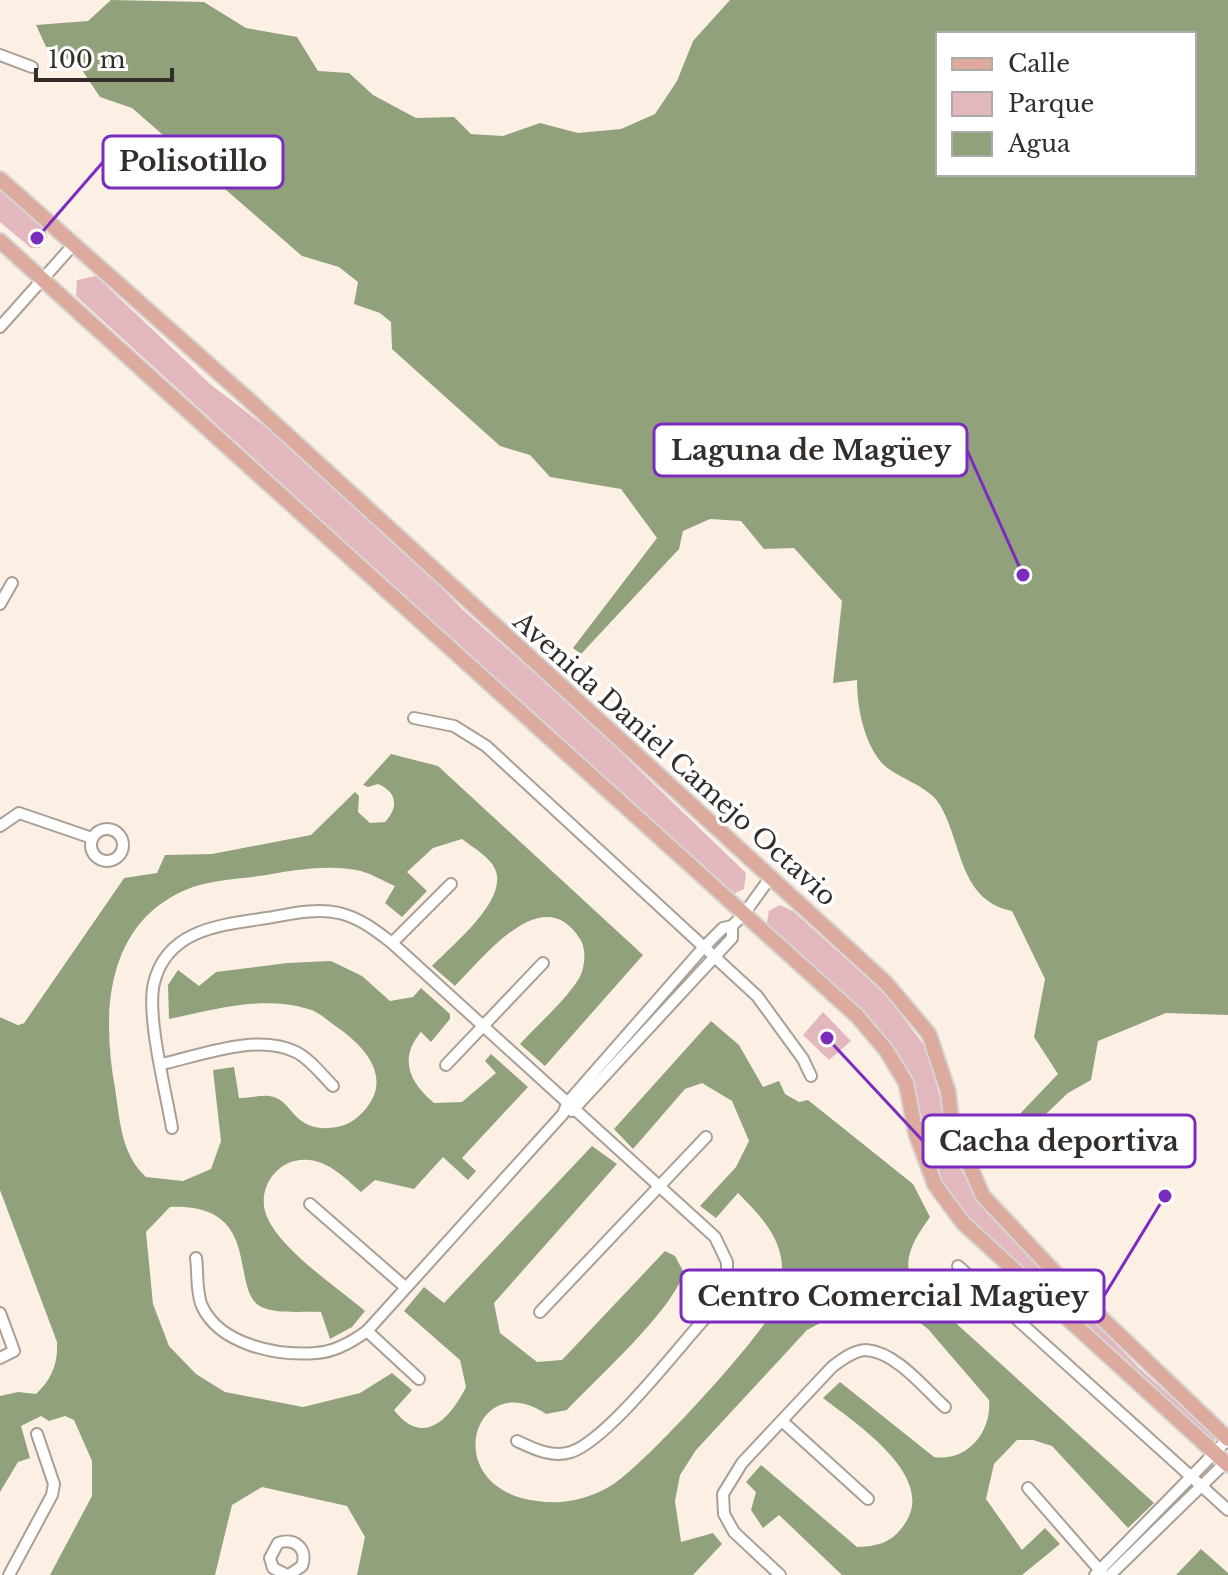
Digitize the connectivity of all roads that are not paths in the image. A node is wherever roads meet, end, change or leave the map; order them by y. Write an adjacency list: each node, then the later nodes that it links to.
1 (0, 55): 2 (street)
2 (32, 67)
3 (0, 179): 5 (main road, Avenida Daniel Camejo Octavio)
4 (0, 241): 6 (main road)
5 (74, 244): 6 (street); 13 (main road, Avenida Daniel Camejo Octavio)
6 (42, 279): 7 (street); 15 (main road)
7 (0, 327)
8 (12, 583): 9 (street)
9 (0, 604)
10 (414, 718): 18 (street)
11 (0, 826): 12 (street)
12 (92, 838)
13 (770, 878): 15 (street); 42 (main road, Avenida Daniel Camejo Octavio)
14 (451, 884): 17 (street)
15 (744, 914): 16 (street); 44 (main road)
16 (732, 926): 18 (street); 19 (street)
17 (392, 943): 21 (street); 22 (street)
18 (703, 948): 19 (street); 26 (street)
19 (714, 959): 24 (street); 26 (street)
20 (543, 963): 21 (street)
21 (481, 1027): 23 (street); 26 (street)
22 (162, 1064): 25 (street); 27 (street)
23 (446, 1065)
24 (811, 1076)
25 (333, 1086)
26 (572, 1106): 29 (street); 33 (street)
27 (172, 1128)
28 (706, 1137): 29 (street)
29 (661, 1185): 34 (street); 43 (street)
30 (310, 1204): 33 (street)
31 (196, 1258): 36 (street)
32 (958, 1266): 46 (street)
33 (405, 1287): 36 (street)
34 (540, 1312)
35 (0, 1313): 37 (street)
36 (367, 1331): 38 (street)
37 (0, 1358)
38 (419, 1379)
39 (945, 1407): 40 (street)
40 (782, 1421): 49 (street); 51 (street)
41 (37, 1434): 53 (street)
42 (1228, 1439): 44 (street)
43 (517, 1441)
44 (1213, 1452): 45 (main road); 46 (street)
45 (1227, 1463): 47 (street)
46 (1191, 1477): 47 (street); 52 (street)
47 (1202, 1487): 50 (street); 52 (street)
48 (1028, 1488): 52 (street)
49 (868, 1499)
50 (1228, 1510)
51 (769, 1565): 54 (street); 55 (street)
52 (1102, 1574)
53 (9, 1575)
54 (760, 1575)
55 (780, 1575)

